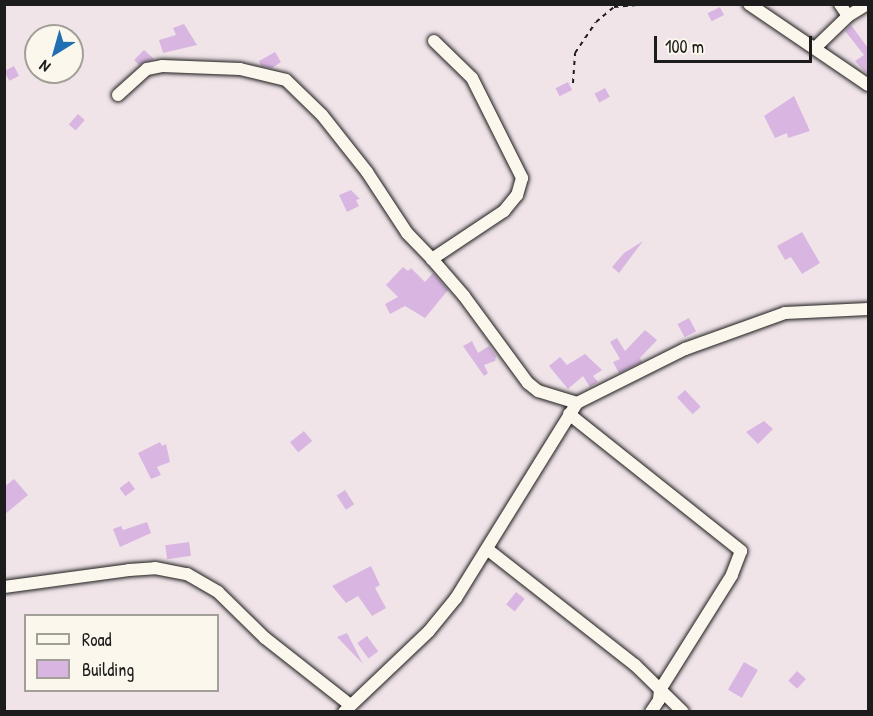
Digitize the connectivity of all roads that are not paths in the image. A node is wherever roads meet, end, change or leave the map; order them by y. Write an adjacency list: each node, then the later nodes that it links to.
1 (749, 4): 6 (street)
2 (840, 4): 4 (street)
3 (867, 4): 4 (street)
4 (848, 16): 6 (street)
5 (434, 41): 9 (street)
6 (816, 47): 7 (street)
7 (868, 85)
8 (118, 94): 9 (street)
9 (432, 259): 11 (street)
10 (868, 309): 11 (street)
11 (577, 403): 12 (street)
12 (569, 414): 13 (street); 15 (street)
13 (487, 549): 15 (street); 16 (street)
14 (4, 587): 16 (street)
15 (660, 690): 17 (street); 18 (street)
16 (347, 708)
17 (651, 711)
18 (683, 711)

